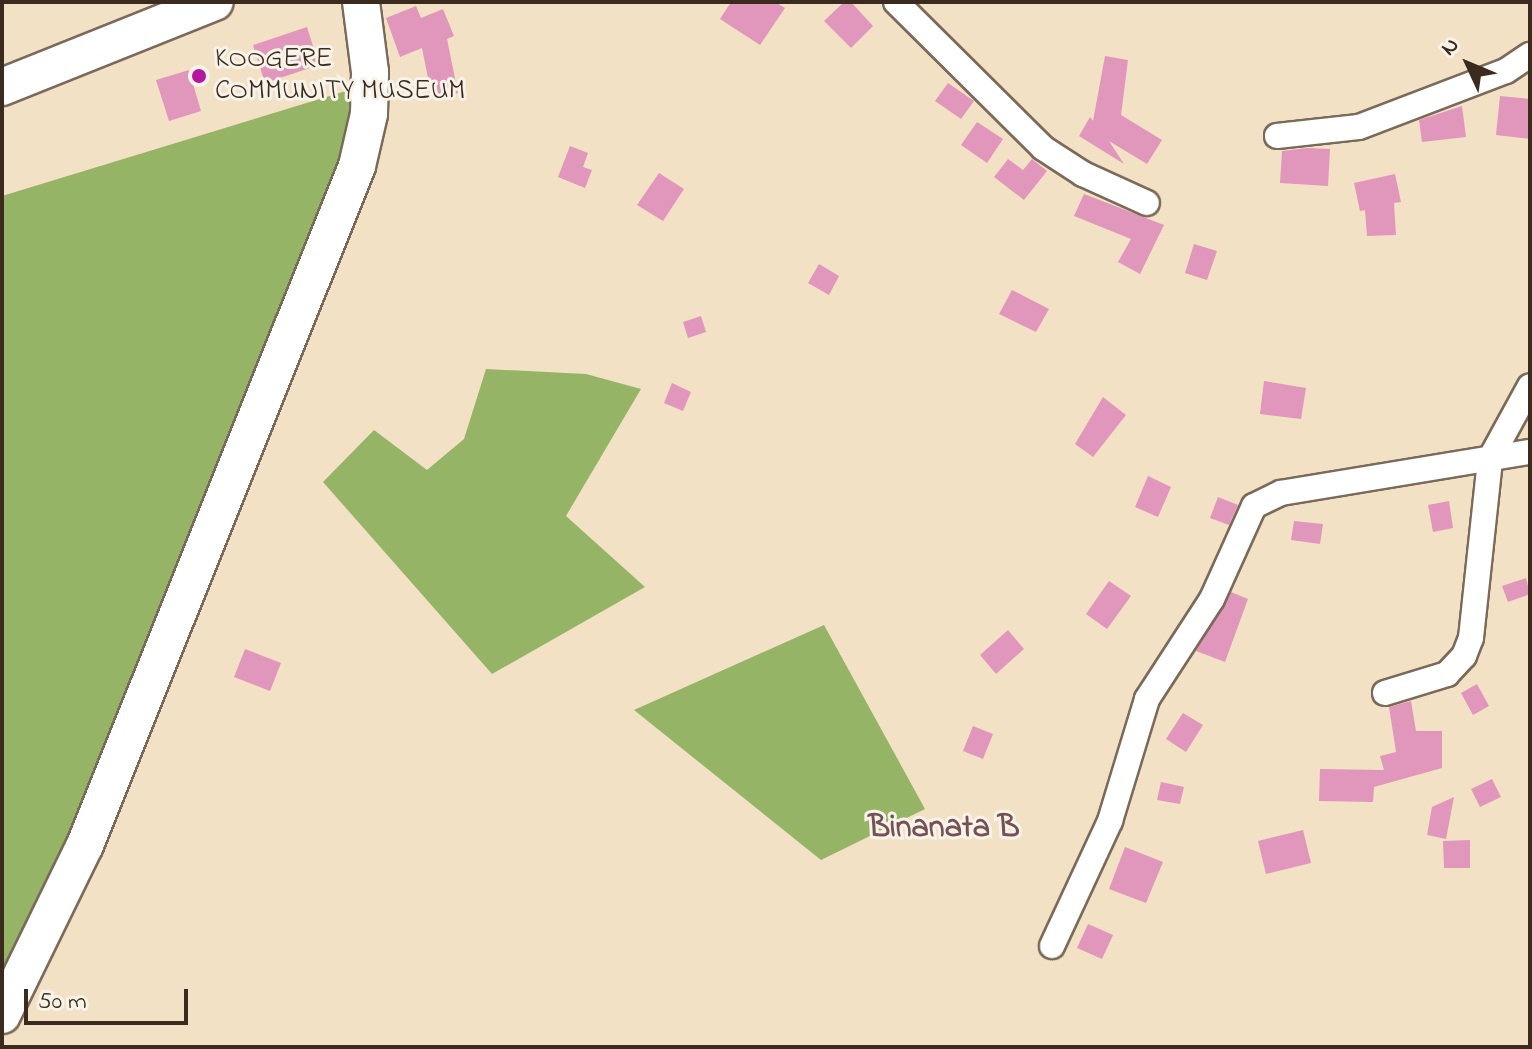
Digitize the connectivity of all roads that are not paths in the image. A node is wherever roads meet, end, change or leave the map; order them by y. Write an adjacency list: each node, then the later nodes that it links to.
1 (361, 2): 13 (street)
2 (896, 2): 7 (street)
3 (197, 5): 5 (street)
4 (1530, 55): 6 (street)
5 (2, 87)
6 (1277, 136)
7 (1147, 203)
8 (1530, 386): 10 (street)
9 (1530, 452): 10 (street)
10 (1490, 459): 11 (street); 12 (street)
11 (1385, 693)
12 (1052, 946)
13 (2, 1015)

